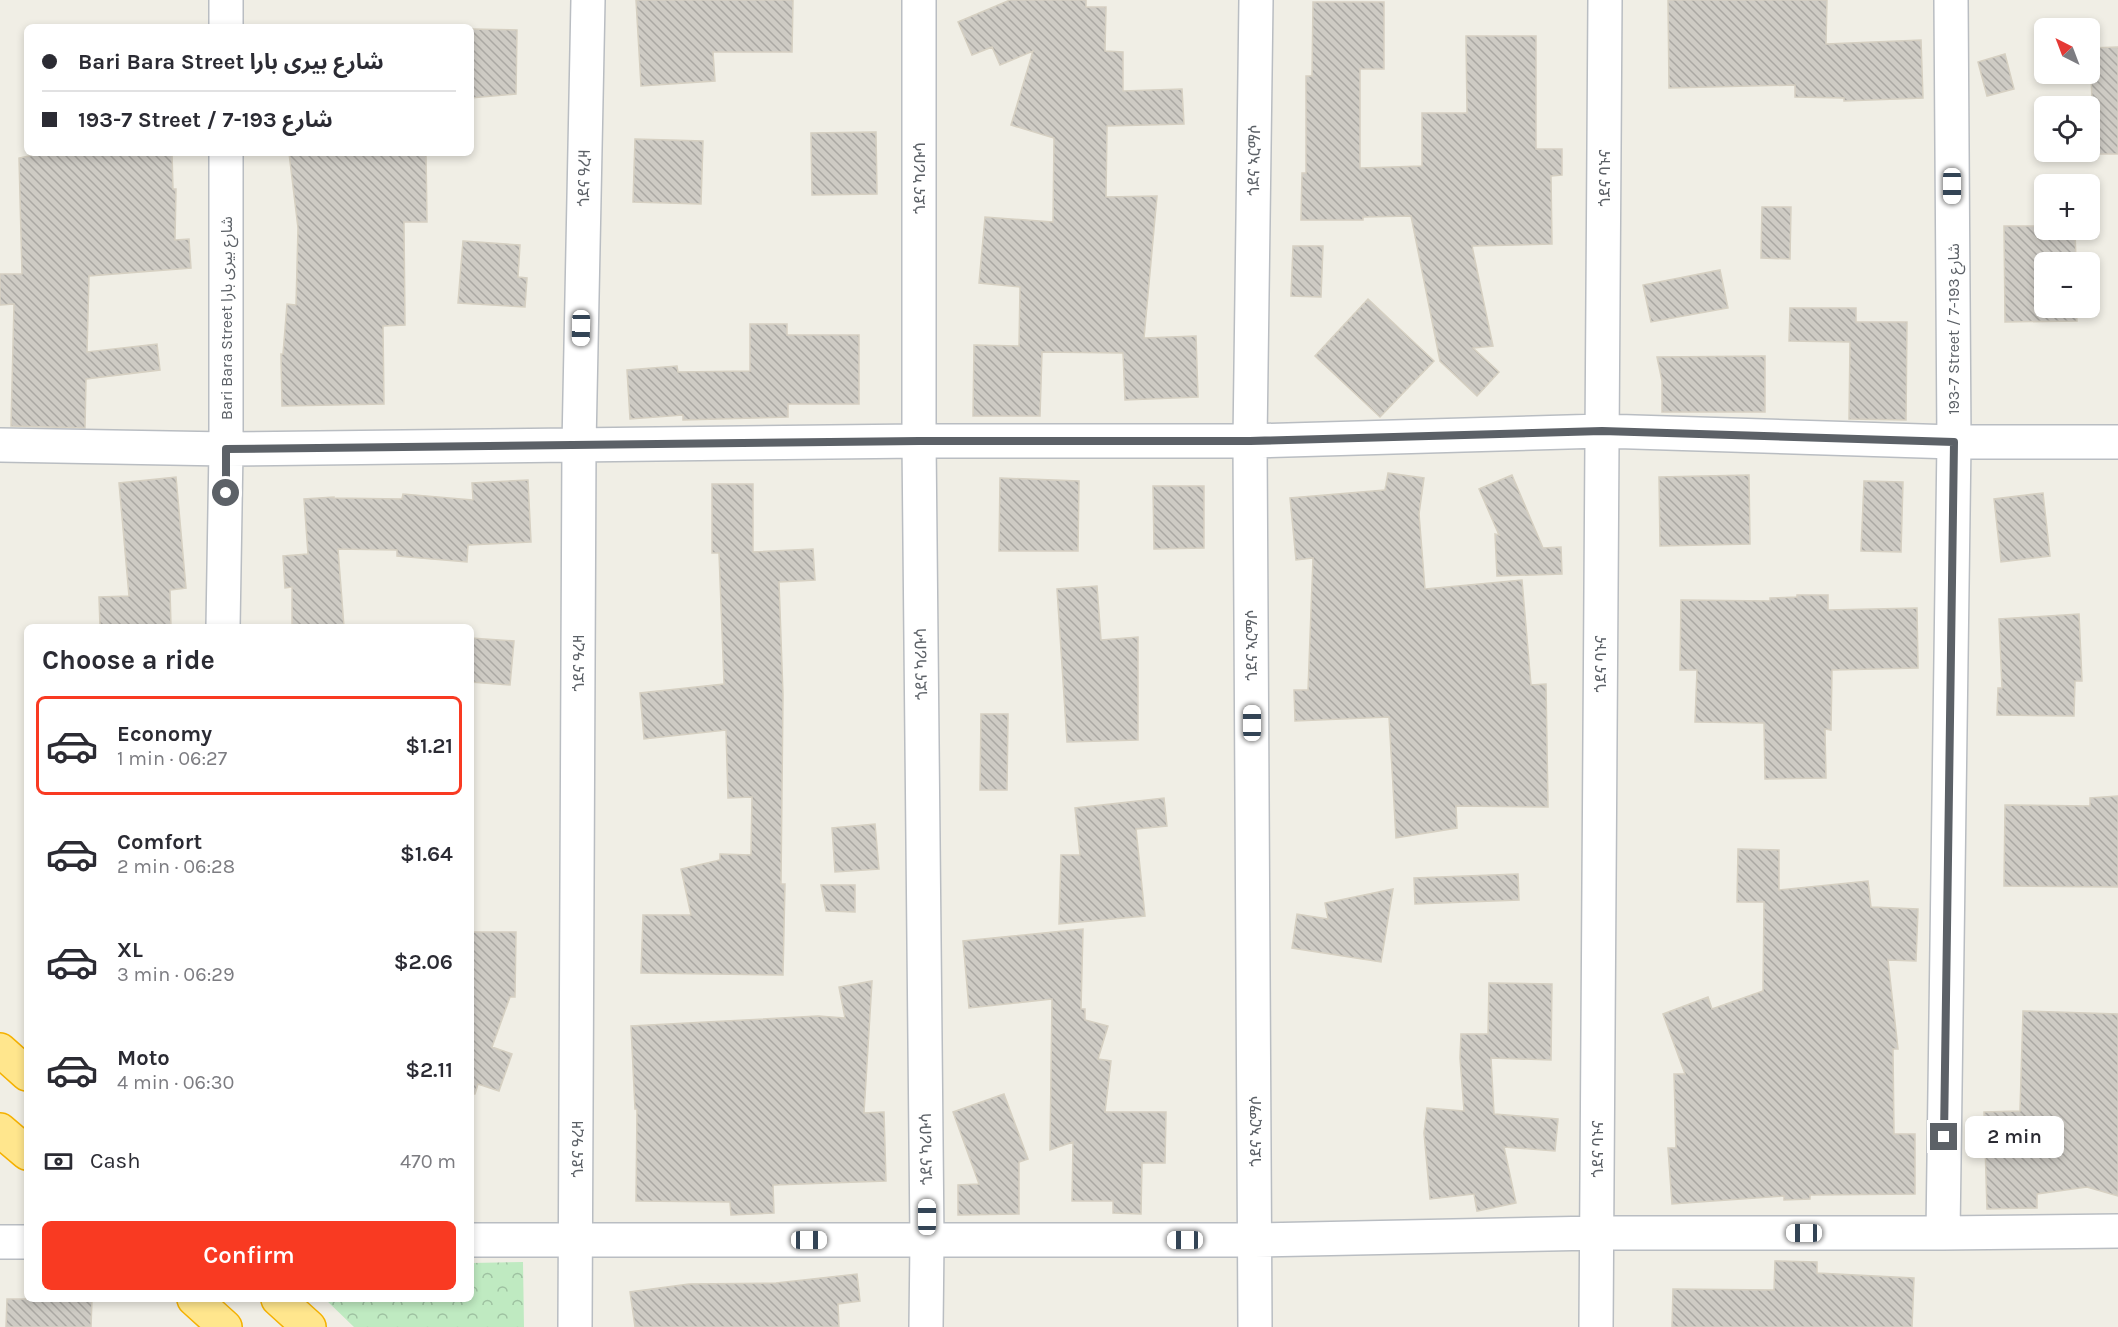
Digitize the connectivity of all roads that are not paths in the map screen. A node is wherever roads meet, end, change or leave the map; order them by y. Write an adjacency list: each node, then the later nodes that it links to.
1 (225, 0): 7 (street)
2 (588, 0): 15 (street, ጎደና ዓረዛ)
3 (919, 0): 10 (street, ጎደና ካሪቡሳ)
4 (1256, 0): 11 (street, ጎደና ኣርማሶ)
5 (1605, 0): 9 (street, ጎደና ባኑና)
6 (1951, 0): 12 (street, 193-7 Street / شارع 193-7)
7 (226, 24)
8 (226, 156): 16 (street, Bari Bara Street شارع بيرى بارا)
9 (1602, 431): 11 (street); 12 (street); 23 (street, ጎደና ባኑና)
10 (919, 441): 11 (street); 15 (street); 27 (street, ጎደና ካሪቡሳ)
11 (1250, 441): 28 (street, ጎደና ኣርማሶ)
12 (1954, 442): 13 (street); 24 (street, 193-7 Street / شارع 193-7)
13 (2118, 442)
14 (0, 445): 16 (street)
15 (579, 445): 16 (street); 26 (street, ጎደና ዓረዛ)
16 (226, 449): 17 (street, Bari Bara Street شارع بيرى بارا)
17 (224, 624)
18 (0, 1050): 19 (highway)
19 (24, 1071)
20 (0, 1130): 21 (highway)
21 (24, 1150)
22 (2118, 1231): 24 (street)
23 (1596, 1233): 24 (street); 28 (street); 38 (street, ጎደና ባኑና)
24 (1943, 1233)
25 (474, 1240): 26 (street)
26 (577, 1240): 27 (street); 35 (street, ጎደና ዓረዛ)
27 (927, 1240): 28 (street); 36 (street, ጎደና ካሪቡሳ)
28 (1255, 1240): 37 (street, ጎደና ኣርማሶ)
29 (0, 1242): 30 (street)
30 (24, 1242)
31 (197, 1302): 33 (highway)
32 (281, 1302): 34 (highway)
33 (225, 1327)
34 (309, 1327)
35 (575, 1327)
36 (926, 1327)
37 (1255, 1327)
38 (1596, 1327)

